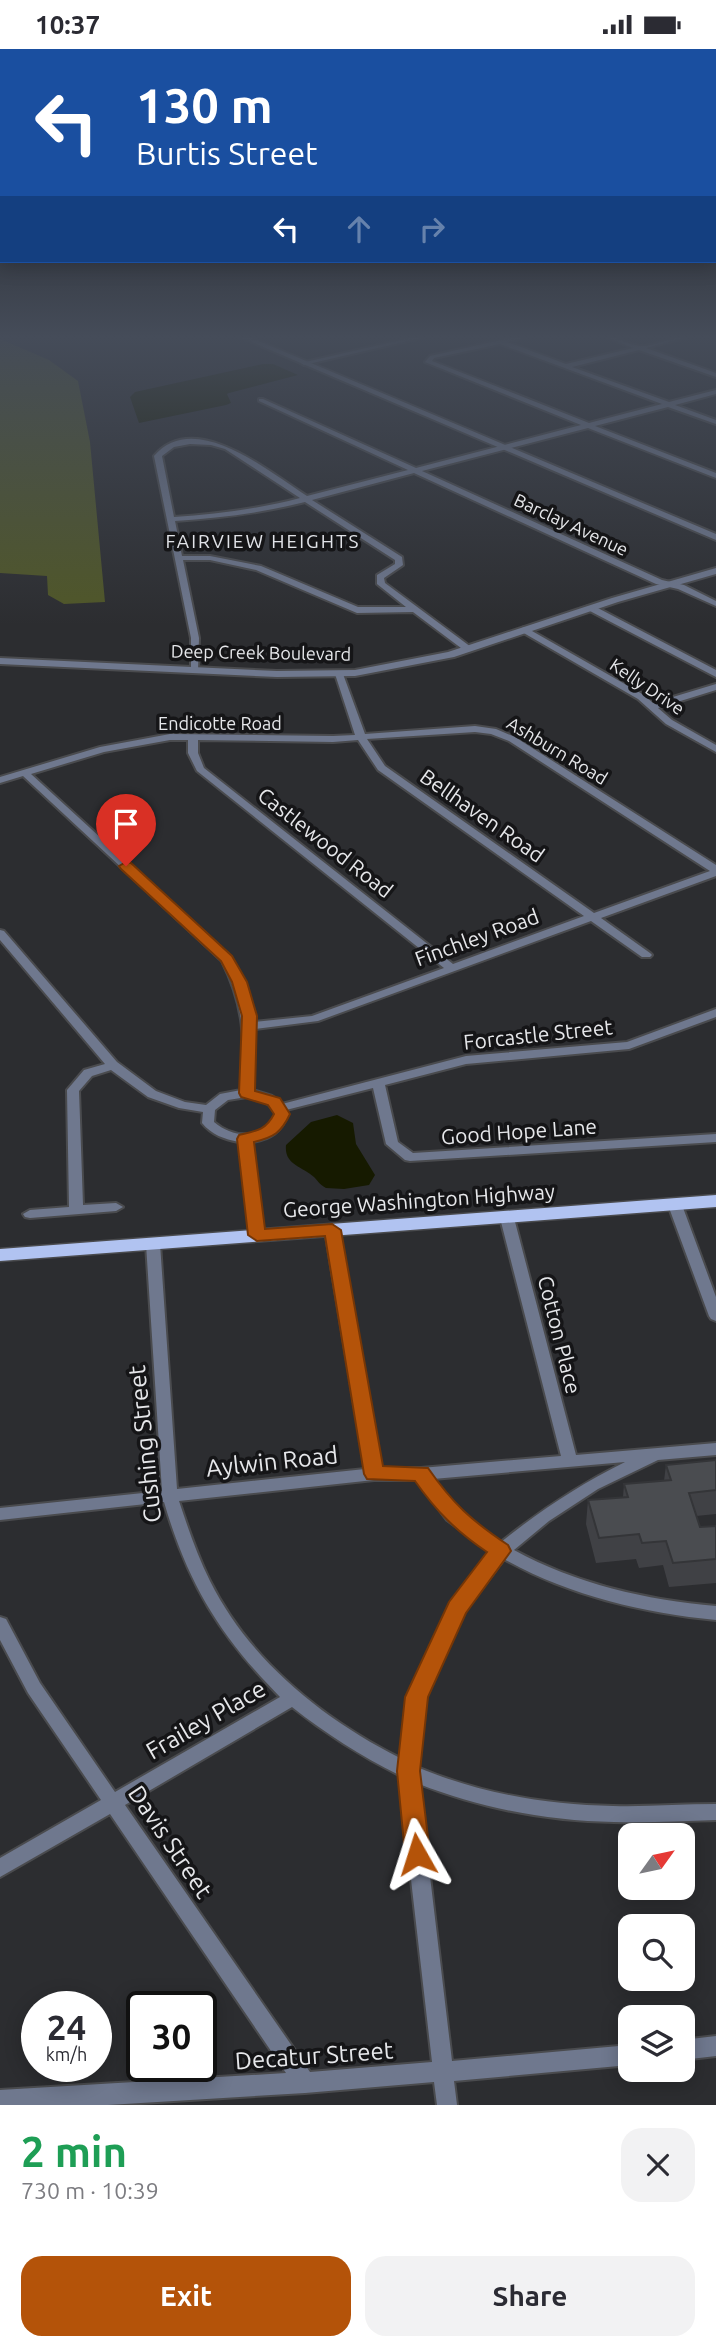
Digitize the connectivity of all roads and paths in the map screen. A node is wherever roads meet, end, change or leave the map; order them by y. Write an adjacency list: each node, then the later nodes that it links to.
1 (333, 433): 6 (street, Barclay Avenue)
2 (470, 433): 5 (street)
3 (560, 433): 5 (street)
4 (606, 433): 7 (street)
5 (503, 447): 6 (street); 10 (street)
6 (414, 470): 8 (street); 13 (street, Barclay Avenue)
7 (716, 476)
8 (304, 499): 9 (street); 9 (street); 16 (street)
9 (171, 519): 11 (street)
10 (716, 537)
11 (179, 558): 16 (street); 20 (street)
12 (716, 571): 13 (street, Deep Creek Boulevard)
13 (669, 585): 14 (street, Barclay Avenue); 15 (street, Deep Creek Boulevard)
14 (716, 604)
15 (591, 608): 17 (street, Deep Creek Boulevard); 22 (street)
16 (414, 609): 18 (street)
17 (525, 630): 18 (street, Deep Creek Boulevard); 24 (street, Kelly Drive)
18 (468, 649): 21 (street, Deep Creek Boulevard)
19 (0, 661): 20 (street, Deep Creek Boulevard)
20 (194, 670): 21 (street, Deep Creek Boulevard)
21 (339, 674): 25 (street, Bellhaven Road)
22 (716, 674)
23 (716, 687): 24 (street)
24 (654, 706): 27 (street, Kelly Drive)
25 (361, 737): 26 (street, Endicotte Road); 30 (street, Ashburn Road); 31 (street, Bellhaven Road)
26 (194, 739): 28 (street, Endicotte Road); 34 (street, Castlewood Road)
27 (716, 749)
28 (26, 774): 29 (street, Endicotte Road); 36 (street)
29 (0, 780)
30 (716, 871): 31 (street, Finchley Road)
31 (591, 917): 33 (street, Bellhaven Road); 34 (street, Finchley Road)
32 (0, 933): 37 (street)
33 (646, 955)
34 (451, 968): 36 (street, Finchley Road)
35 (716, 1013): 38 (street, Forcastle Street)
36 (249, 1026): 39 (street)
37 (113, 1065): 41 (street); 47 (street)
38 (379, 1083): 40 (street, Forcastle Street); 42 (street, Good Hope Lane)
39 (247, 1093): 40 (street); 41 (street)
40 (280, 1108): 43 (street)
41 (209, 1109): 43 (street)
42 (716, 1138)
43 (245, 1139): 51 (street)
44 (716, 1201): 45 (main road, George Washington Highway)
45 (675, 1205): 49 (main road, George Washington Highway); 54 (street)
46 (116, 1207): 47 (street)
47 (76, 1210): 48 (street)
48 (30, 1214)
49 (507, 1218): 50 (main road, George Washington Highway); 57 (street, Cotton Place)
50 (332, 1230): 51 (main road, George Washington Highway); 58 (street)
51 (257, 1235): 52 (main road, George Washington Highway)
52 (153, 1244): 53 (main road, George Washington Highway); 60 (street, Cushing Street)
53 (0, 1255)
54 (716, 1316)
55 (716, 1449): 56 (street, Aylwin Road)
56 (654, 1455): 57 (street, Aylwin Road); 62 (street)
57 (570, 1462): 59 (street, Aylwin Road)
58 (374, 1474): 59 (street, Aylwin Road); 60 (street, Aylwin Road)
59 (421, 1474): 62 (street)
60 (170, 1496): 61 (street, Aylwin Road); 65 (street, Cushing Street)
61 (0, 1514)
62 (501, 1551): 63 (street); 66 (street)
63 (716, 1613)
64 (0, 1624): 67 (street, Davis Street)
65 (292, 1699): 66 (street, Cushing Street); 67 (street, Frailey Place)
66 (408, 1771): 68 (street, Cushing Street); 73 (street)
67 (113, 1802): 69 (street, Frailey Place); 74 (street, Davis Street)
68 (716, 1812)
69 (0, 1868)
70 (716, 2046): 71 (street)
71 (695, 2048)
72 (618, 2056): 73 (street, Decatur Street)
73 (442, 2073): 74 (street, Decatur Street); 76 (street)
74 (305, 2083): 75 (street, Decatur Street)
75 (0, 2100)
76 (447, 2105)

